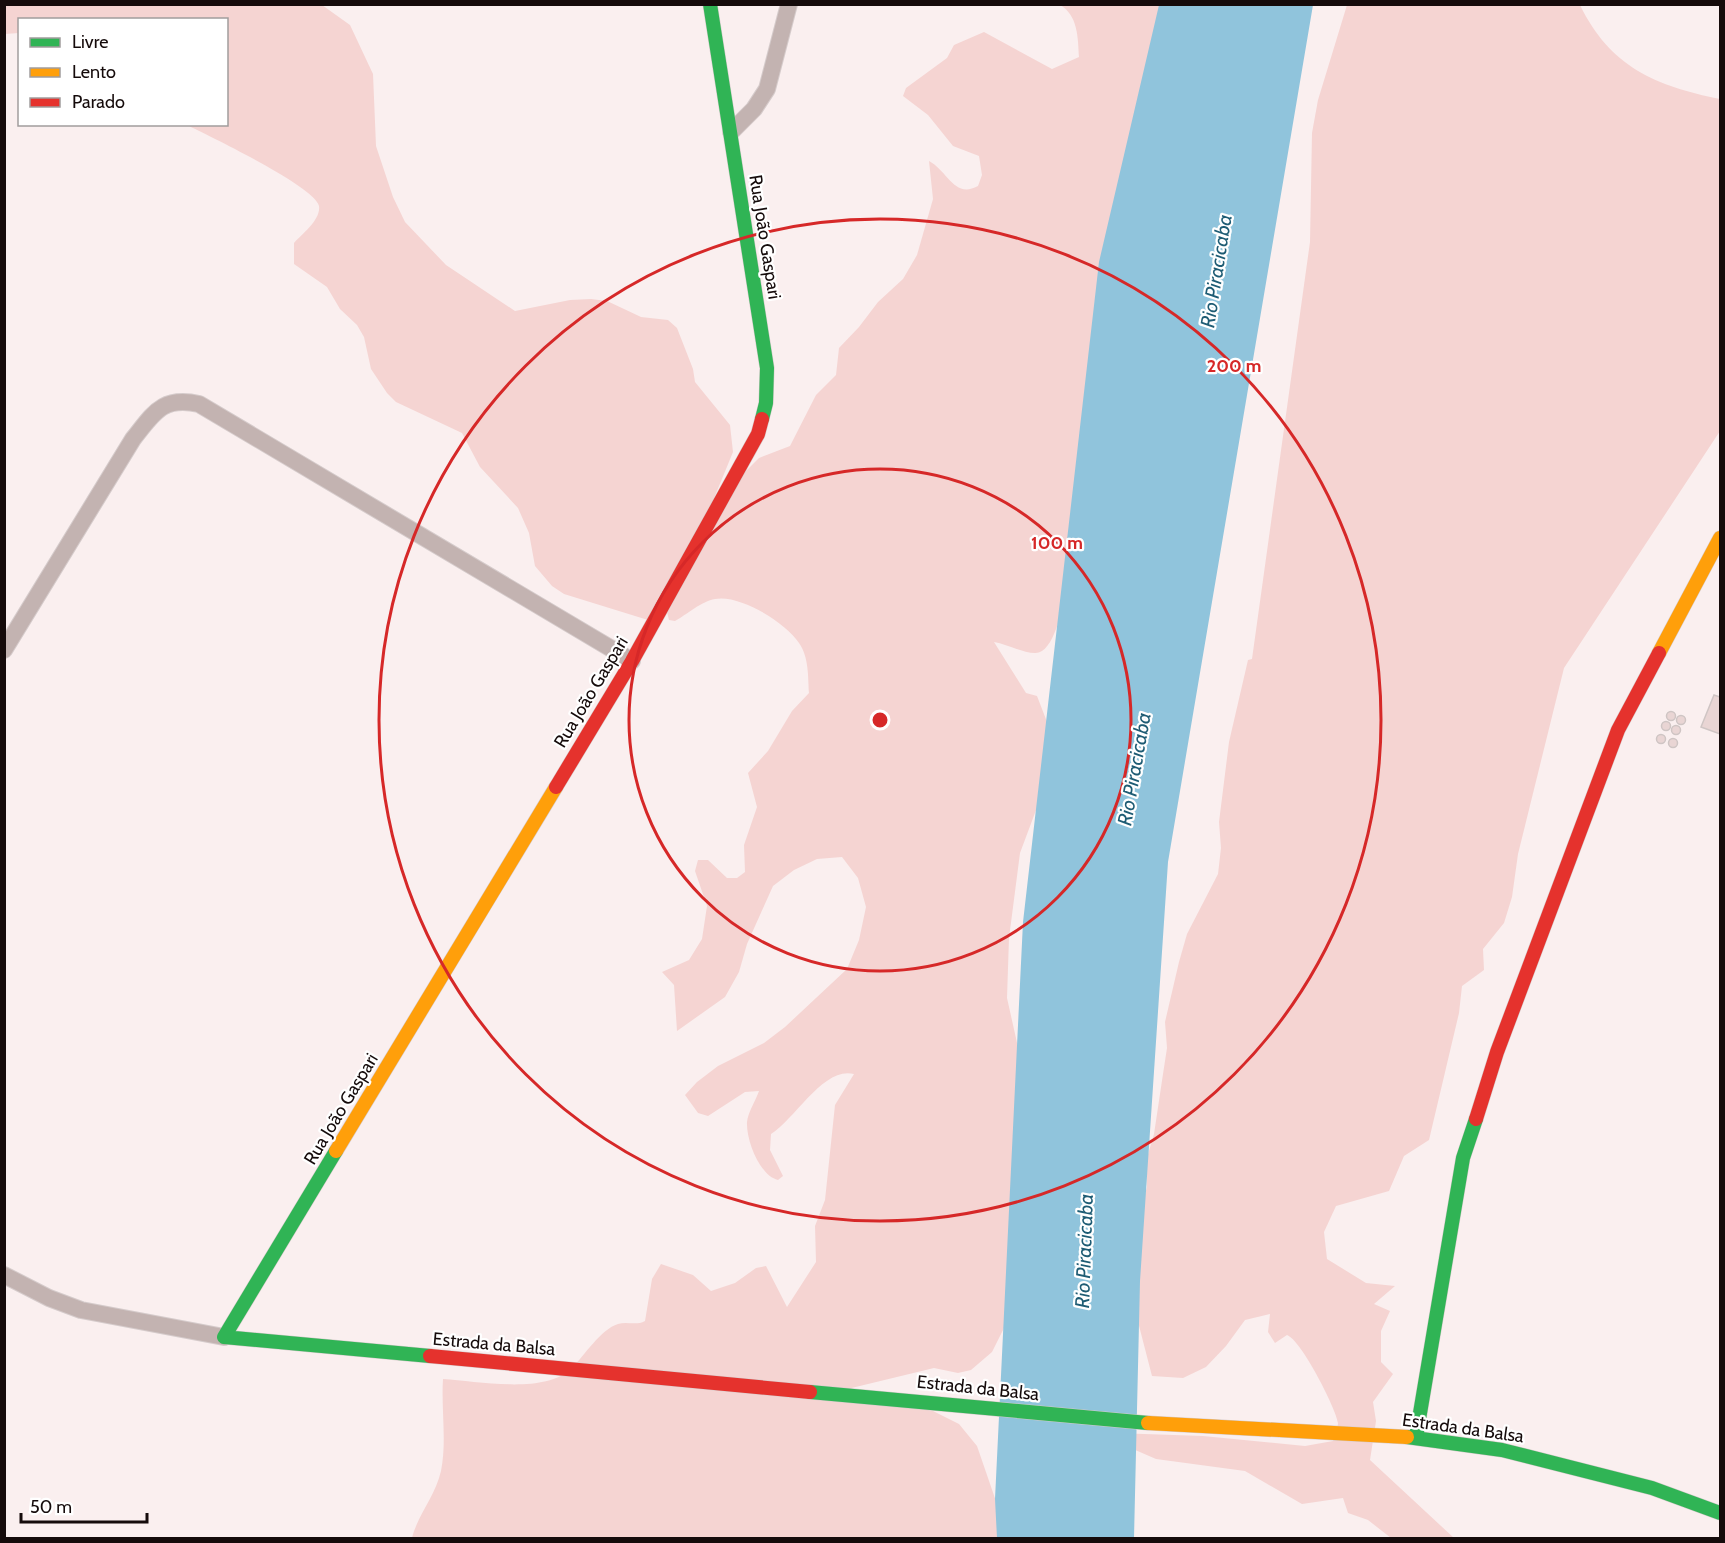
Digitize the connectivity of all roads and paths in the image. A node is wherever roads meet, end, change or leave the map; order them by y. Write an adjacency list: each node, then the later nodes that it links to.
1 (710, 4): 3 (main road, Rua João Gaspari)
2 (789, 4): 3 (street)
3 (731, 132): 6 (main road, Rua João Gaspari)
4 (1720, 538): 9 (main road)
5 (4, 650): 6 (street)
6 (632, 661): 8 (main road, Rua João Gaspari)
7 (4, 1275): 8 (street)
8 (224, 1337): 9 (main road, Estrada da Balsa)
9 (1416, 1437): 10 (main road, Estrada da Balsa)
10 (1720, 1514)

